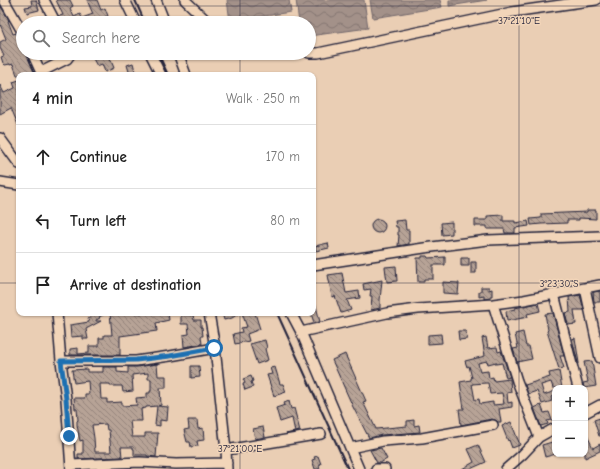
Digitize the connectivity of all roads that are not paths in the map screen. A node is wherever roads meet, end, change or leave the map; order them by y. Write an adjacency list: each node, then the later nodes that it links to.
1 (4, 0): 11 (street)
2 (44, 0): 7 (street)
3 (125, 0): 8 (street)
4 (156, 0): 9 (street)
5 (185, 0): 10 (street)
6 (596, 0): 12 (street)
7 (52, 16)
8 (133, 16)
9 (162, 16)
10 (202, 16)
11 (16, 21)
12 (316, 53)
13 (35, 60): 17 (street)
14 (67, 60): 18 (street)
15 (154, 60): 19 (street)
16 (181, 60): 20 (street)
17 (41, 72)
18 (46, 72)
19 (160, 72)
20 (185, 72)
21 (0, 138): 22 (street)
22 (16, 160)
23 (0, 182): 24 (street)
24 (16, 185)
25 (600, 236): 26 (street)
26 (316, 265)
27 (600, 285): 28 (street)
28 (585, 288): 29 (street); 36 (street)
29 (554, 294): 30 (street); 38 (street)
30 (493, 304): 34 (street); 44 (street)
31 (57, 316): 37 (street)
32 (209, 316): 35 (street)
33 (292, 316): 34 (street)
34 (300, 332): 45 (street)
35 (214, 348): 37 (street); 46 (street)
36 (600, 358)
37 (61, 361): 48 (street)
38 (577, 385)
39 (600, 405): 40 (street)
40 (588, 411)
41 (493, 425): 45 (street)
42 (552, 430): 44 (street)
43 (321, 434): 46 (street)
44 (539, 437): 52 (street)
45 (350, 448): 49 (street)
46 (226, 450): 47 (street)
47 (227, 466): 48 (street)
48 (71, 467)
49 (360, 469)
50 (376, 469): 51 (street)
51 (385, 469)
52 (506, 469)

